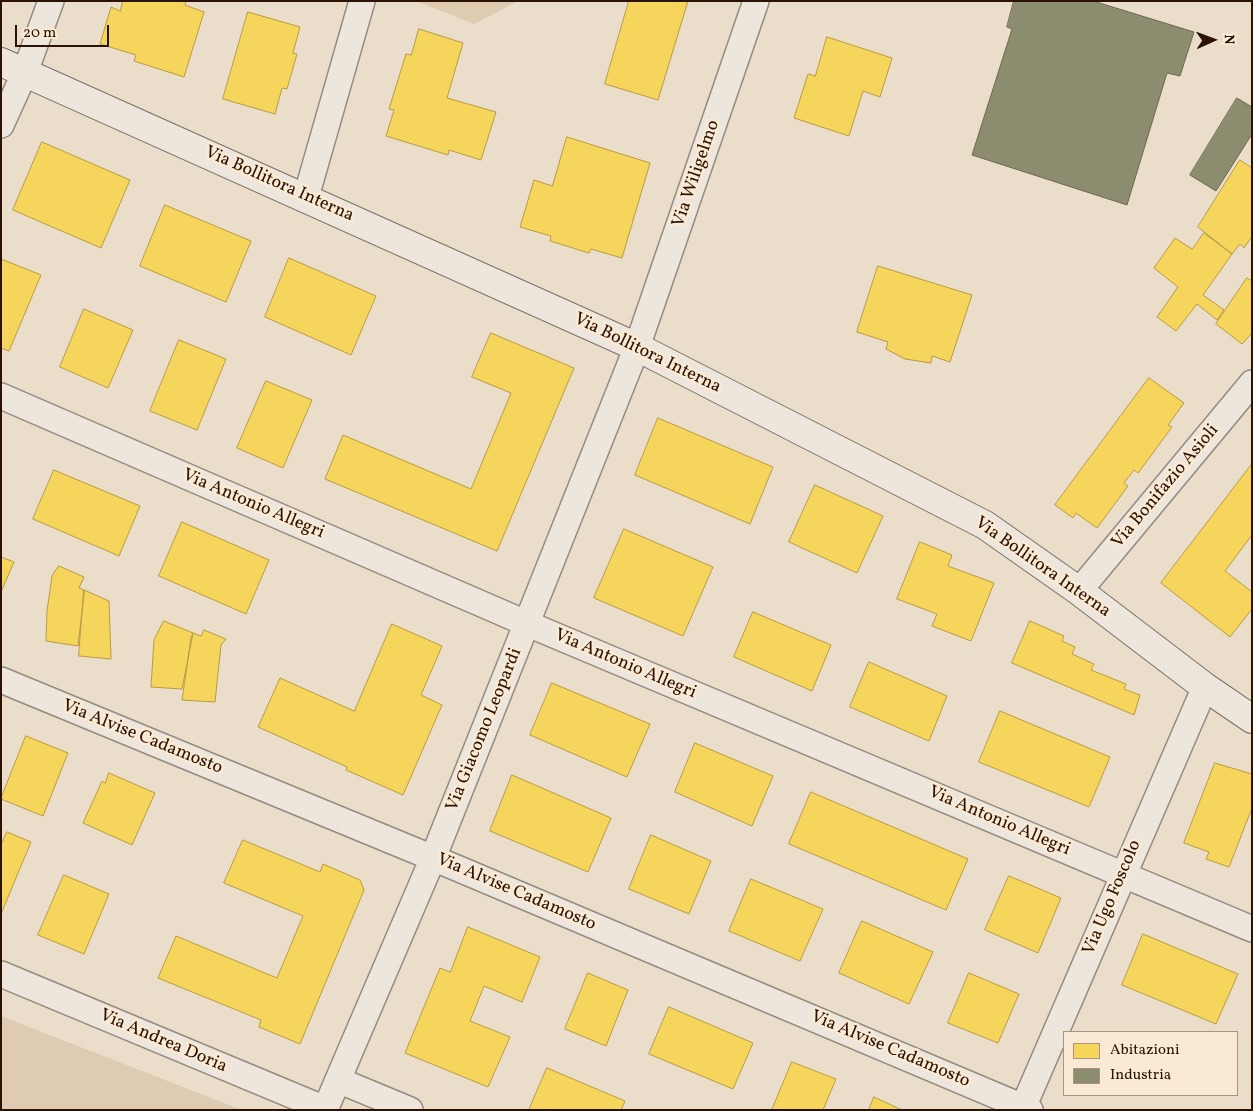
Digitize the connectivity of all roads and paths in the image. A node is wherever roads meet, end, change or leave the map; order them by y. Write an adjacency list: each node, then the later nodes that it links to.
1 (51, 1): 4 (street)
2 (362, 1): 6 (street)
3 (756, 1): 7 (street, Via Wiligelmo)
4 (13, 67): 5 (street); 6 (street, Via Bollitora Interna)
5 (1, 125)
6 (306, 197): 7 (street, Via Bollitora Interna)
7 (637, 347): 10 (street, Via Bollitora Interna); 11 (street, Via Giacomo Leopardi)
8 (1252, 384): 10 (street, Via Bonifazio Asioli)
9 (1, 396): 11 (street, Via Antonio Allegri)
10 (1080, 591): 13 (street, Via Bollitora Interna)
11 (528, 624): 15 (street, Via Giacomo Leopardi); 16 (street, Via Antonio Allegri)
12 (1, 680): 15 (street, Via Alvise Cadamosto)
13 (1205, 687): 14 (street, Via Bollitora Interna); 16 (street, Via Ugo Foscolo)
14 (1252, 719)
15 (433, 858): 19 (street, Via Giacomo Leopardi); 20 (street, Via Alvise Cadamosto)
16 (1124, 875): 17 (street, Via Antonio Allegri); 20 (street, Via Ugo Foscolo)
17 (1252, 929)
18 (1, 974): 21 (street, Via Andrea Doria)
19 (338, 1080): 21 (street, Via Giacomo Leopardi); 22 (street)
20 (1025, 1109)
21 (325, 1110)
22 (410, 1110)

